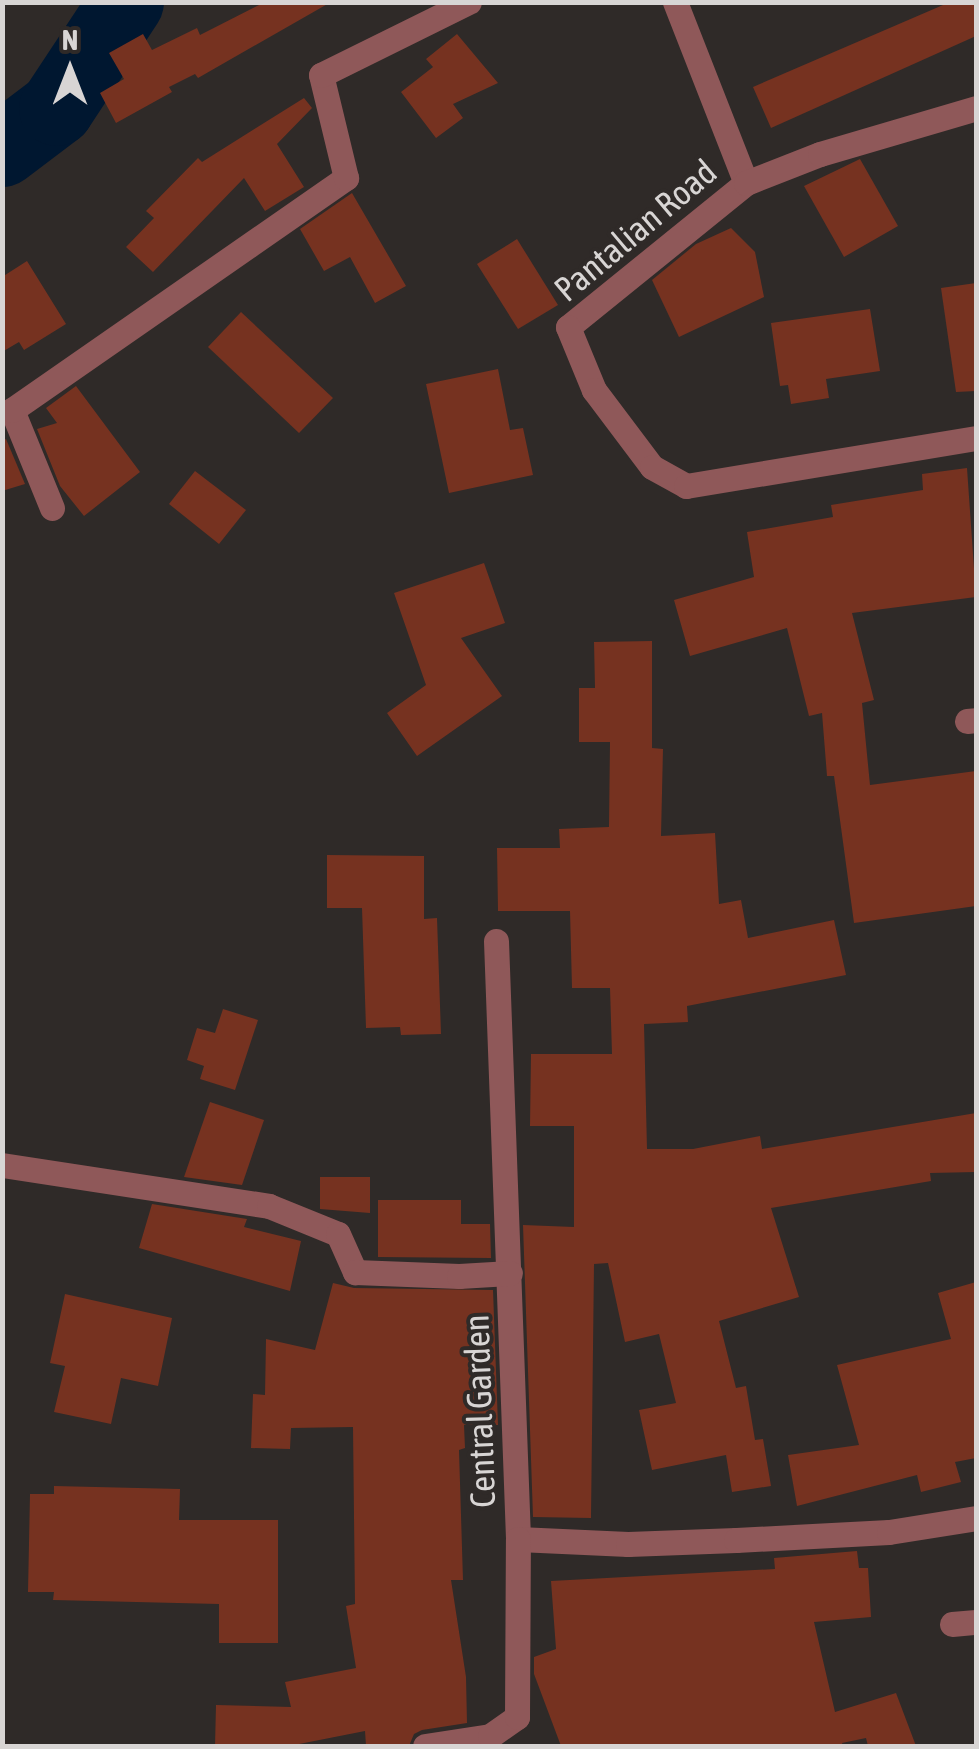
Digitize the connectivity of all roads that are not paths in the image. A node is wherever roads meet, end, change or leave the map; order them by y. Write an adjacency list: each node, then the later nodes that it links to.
1 (469, 2): 6 (street)
2 (675, 2): 4 (street, Pantalian Road)
3 (976, 108): 4 (street)
4 (746, 183): 5 (street, Pantalian Road)
5 (976, 438)
6 (52, 508)
7 (496, 941): 9 (street, Central Garden)
8 (2, 1165): 9 (street)
9 (510, 1273): 11 (street, Central Garden)
10 (976, 1518): 11 (street, Central Garden)
11 (518, 1539): 12 (street)
12 (424, 1746)

